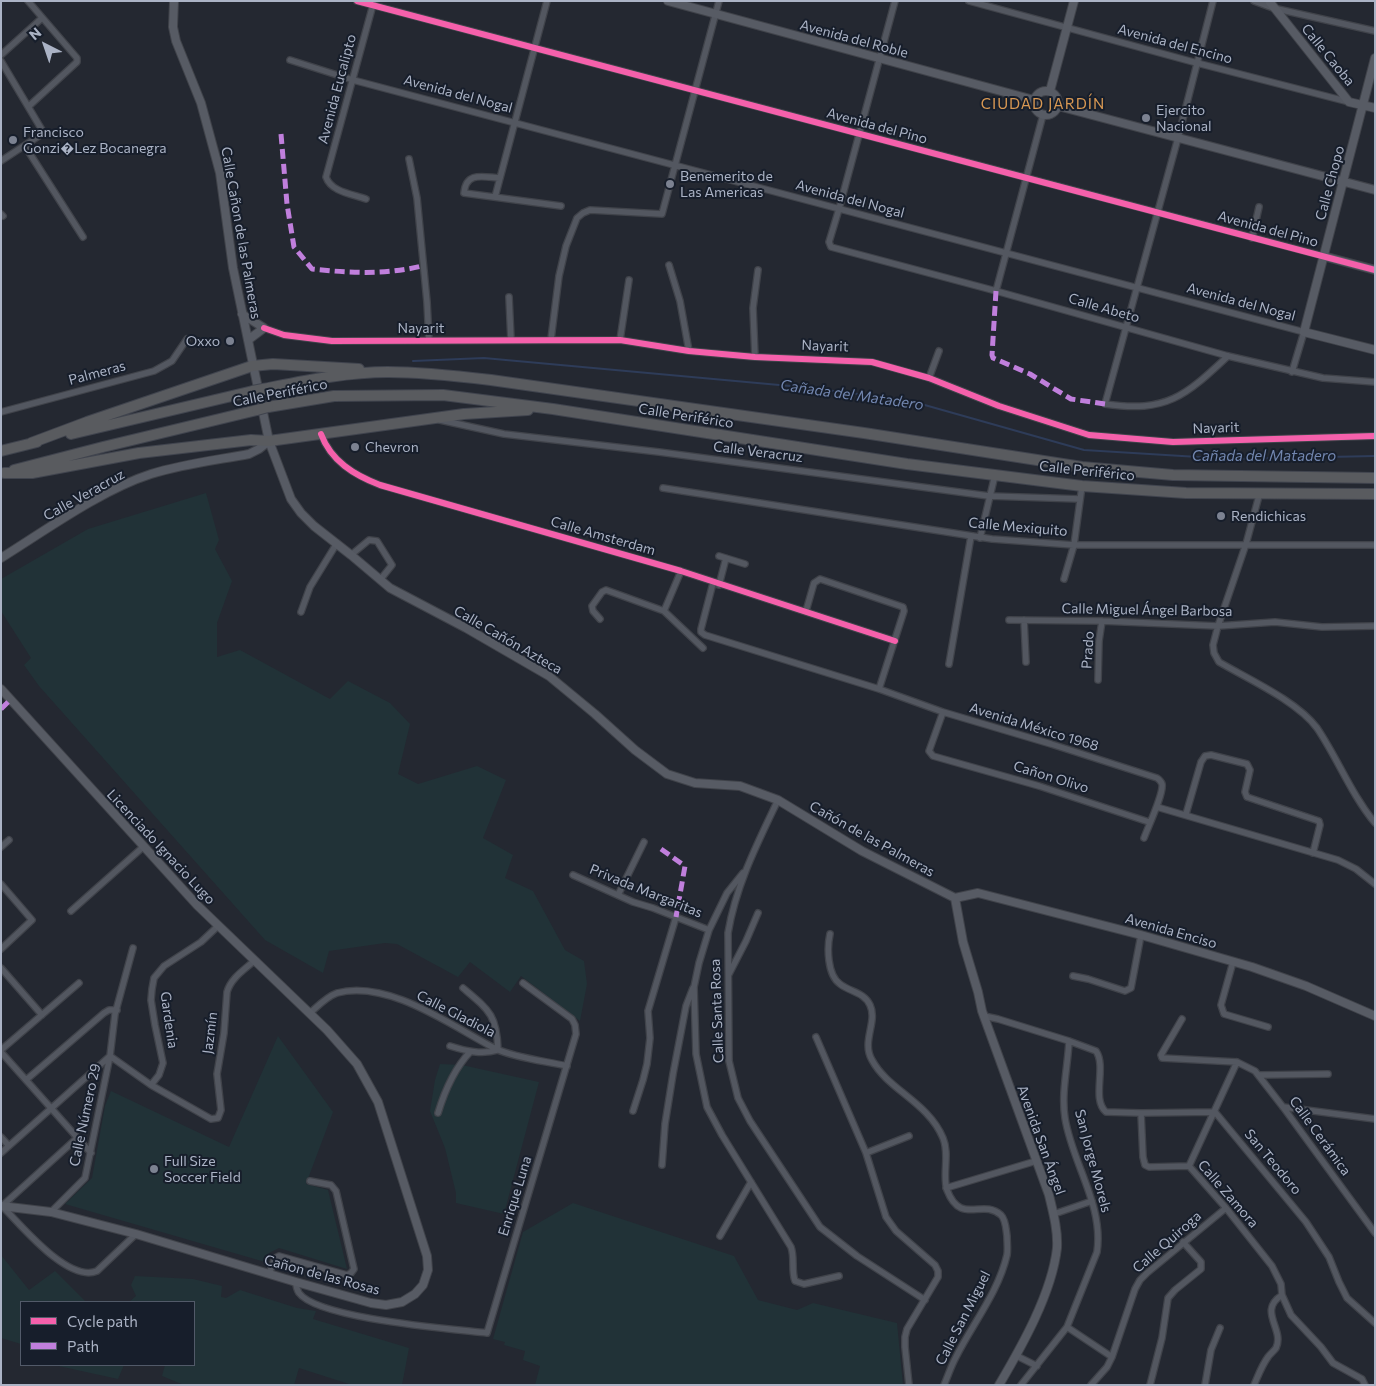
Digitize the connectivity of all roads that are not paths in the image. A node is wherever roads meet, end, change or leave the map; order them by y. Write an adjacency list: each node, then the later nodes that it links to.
1 (28, 1): 15 (street)
2 (174, 1): 63 (main road, Calle Cañon de las Palmeras)
3 (357, 1): 12 (street, Avenida del Pino)
4 (547, 1): 18 (street)
5 (668, 1): 14 (main road, Avenida del Roble)
6 (719, 1): 14 (street)
7 (895, 1): 20 (street)
8 (969, 1): 16 (street, Avenida del Encino)
9 (1074, 1): 16 (main road)
10 (1213, 1): 24 (street)
11 (1254, 1): 13 (street)
12 (373, 4): 18 (street, Avenida del Pino); 25 (street, Avenida Eucalipto)
13 (1271, 5): 17 (street); 29 (main road, Calle Caoba)
14 (716, 14): 20 (main road, Avenida del Roble); 27 (street)
15 (42, 18): 19 (street); 31 (street)
16 (1067, 28): 24 (street, Avenida del Encino); 26 (main road)
17 (1375, 30)
18 (534, 49): 27 (street, Avenida del Pino); 35 (street)
19 (1, 55)
20 (880, 58): 28 (main road, Avenida del Roble); 36 (street)
21 (1375, 58): 30 (main road, Calle Chopo)
22 (290, 60): 25 (street, Avenida del Nogal)
23 (1, 61): 31 (street)
24 (1196, 63): 29 (street, Avenida del Encino); 37 (street)
25 (353, 80): 35 (street, Avenida del Nogal); 47 (street, Avenida Eucalipto)
26 (1050, 91): 28 (main road); 32 (main road)
27 (695, 92): 36 (street, Avenida del Pino); 41 (street)
28 (1034, 100): 34 (main road)
29 (1349, 102): 30 (main road, Avenida del Encino)
30 (1362, 105): 33 (main road, Avenida del Encino); 44 (main road, Calle Chopo)
31 (29, 106): 38 (street)
32 (1058, 106): 34 (main road); 37 (main road)
33 (1375, 108)
34 (1043, 115): 43 (street)
35 (516, 122): 41 (street, Avenida del Nogal); 42 (street)
36 (860, 135): 43 (street, Avenida del Pino); 50 (street)
37 (1178, 138): 44 (main road); 51 (street)
38 (25, 146): 40 (street); 52 (street)
39 (409, 160): 70 (street)
40 (1, 161)
41 (675, 164): 50 (street, Avenida del Nogal); 68 (street)
42 (500, 178): 46 (street); 46 (street)
43 (1025, 178): 51 (street, Avenida del Pino); 54 (street)
44 (1343, 181): 45 (main road); 55 (main road, Calle Chopo)
45 (1375, 190)
46 (495, 197): 48 (street)
47 (366, 199)
48 (562, 206)
49 (1259, 207): 53 (street)
50 (839, 210): 54 (street, Avenida del Nogal); 61 (street, Calle Abeto)
51 (1157, 213): 53 (street, Avenida del Pino); 60 (street)
52 (83, 237)
53 (1252, 238): 55 (street, Avenida del Pino)
54 (1005, 252): 60 (street, Avenida del Nogal); 61 (street)
55 (1323, 256): 58 (main road, Avenida del Pino); 66 (main road, Calle Chopo)
56 (668, 265): 75 (street)
57 (758, 270): 77 (street)
58 (1375, 270)
59 (629, 280): 72 (street)
60 (1138, 287): 65 (street); 66 (street, Avenida del Nogal)
61 (996, 291): 65 (street, Calle Abeto)
62 (509, 297): 71 (street)
63 (242, 314): 64 (main road); 69 (main road, Calle Cañon de las Palmeras)
64 (264, 328): 69 (main road); 70 (street, Nayarit)
65 (1126, 328): 76 (street, Calle Abeto); 76 (street)
66 (1304, 332): 74 (main road, Avenida del Nogal); 80 (street, Calle Chopo)
67 (187, 339): 84 (street, Palmeras)
68 (551, 339): 71 (street, Nayarit); 72 (street, Nayarit)
69 (248, 340): 78 (main road, Calle Cañon de las Palmeras)
70 (429, 340): 71 (street, Nayarit)
71 (511, 340)
72 (620, 340): 75 (street, Nayarit)
73 (939, 350): 81 (street)
74 (1375, 350)
75 (688, 351): 77 (street, Nayarit)
76 (1228, 356): 80 (street, Calle Abeto)
77 (755, 357): 81 (street, Nayarit)
78 (252, 366): 79 (highway); 88 (main road, Calle Cañon de las Palmeras); 89 (highway)
79 (387, 372): 89 (highway, Calle Periférico, bridge); 93 (highway, Calle Periférico)
80 (1292, 372): 82 (street, Calle Abeto)
81 (929, 378): 87 (street, Nayarit)
82 (1375, 382)
83 (553, 409): 85 (highway); 91 (highway, Calle Periférico, bridge); 92 (highway, Calle Periférico)
84 (1, 412)
85 (433, 418): 86 (highway); 98 (street, Calle Veracruz)
86 (321, 434): 88 (highway); 112 (street, Calle Amsterdam)
87 (1375, 436)
88 (269, 441): 91 (highway); 100 (main road, Calle Cañon de las Palmeras); 109 (main road, Calle Veracruz)
89 (31, 443): 90 (highway, Calle Periférico)
90 (1, 451)
91 (2, 473)
92 (995, 475): 94 (highway, Calle Periférico); 98 (street)
93 (1375, 478)
94 (1082, 486): 96 (highway, Calle Periférico); 99 (street)
95 (663, 488): 101 (street, Calle Mexiquito)
96 (1260, 492): 97 (highway, Calle Periférico); 104 (street)
97 (1375, 494)
98 (990, 496): 99 (street, Calle Veracruz); 102 (street)
99 (1080, 498): 105 (street)
100 (291, 499): 103 (main road, Calle Cañón Azteca)
101 (971, 536): 102 (street, Calle Mexiquito); 128 (street)
102 (980, 538): 105 (street, Calle Mexiquito)
103 (337, 544): 107 (main road, Calle Cañón Azteca); 118 (street)
104 (1246, 544): 105 (street, Calle Mexiquito); 106 (street, Calle Mexiquito); 123 (street)
105 (1074, 545): 113 (street)
106 (1375, 545)
107 (351, 555): 114 (main road, Calle Cañón Azteca); 114 (street)
108 (719, 556): 110 (street)
109 (1, 558)
110 (726, 558): 111 (street); 115 (street, Avenida México 1968)
111 (745, 564)
112 (681, 571): 115 (street, Calle Amsterdam); 116 (street)
113 (1064, 579)
114 (380, 580): 133 (main road, Calle Cañón Azteca)
115 (716, 584): 117 (street, Calle Amsterdam); 131 (street, Avenida México 1968)
116 (664, 611): 119 (street); 126 (street)
117 (806, 611): 125 (street, Calle Amsterdam); 125 (street)
118 (301, 612)
119 (600, 619)
120 (1008, 620): 121 (street, Calle Miguel Ángel Barbosa)
121 (1024, 620): 122 (street, Calle Miguel Ángel Barbosa); 127 (street)
122 (1102, 621): 123 (street, Calle Miguel Ángel Barbosa); 129 (street, Prado)
123 (1218, 626): 124 (street, Calle Miguel Ángel Barbosa); 137 (street)
124 (1375, 626)
125 (895, 641): 131 (street)
126 (703, 648)
127 (1026, 662)
128 (948, 664)
129 (1098, 680)
130 (1, 689): 141 (main road, Licenciado Ignacio Lugo)
131 (879, 690): 132 (street, Avenida México 1968)
132 (943, 712): 134 (street, Avenida México 1968); 136 (street, Cañon Olivo)
133 (778, 800): 144 (street, Calle Santa Rosa); 149 (main road, Cañón de las Palmeras)
134 (1157, 807): 135 (street); 136 (street)
135 (1186, 814): 143 (street); 143 (street)
136 (1149, 822): 138 (street)
137 (1375, 823)
138 (1144, 838)
139 (9, 840): 142 (street)
140 (644, 842): 148 (street)
141 (143, 847): 150 (street); 153 (main road, Licenciado Ignacio Lugo)
142 (1, 848)
143 (1313, 853): 147 (street)
144 (745, 871): 154 (street); 162 (street, Calle Santa Rosa)
145 (573, 875): 148 (street, Privada Margaritas)
146 (1, 884): 157 (street)
147 (1375, 884)
148 (618, 895): 152 (street, Privada Margaritas)
149 (955, 898): 156 (main road, Avenida Enciso); 171 (main road, Avenida San Ángel)
150 (71, 911)
151 (758, 913): 162 (street)
152 (676, 917): 154 (street, Privada Margaritas); 190 (street)
153 (218, 926): 159 (main road, Licenciado Ignacio Lugo); 187 (street, Gardenia)
154 (709, 930): 166 (street)
155 (830, 934): 207 (street)
156 (1140, 936): 160 (main road, Avenida Enciso); 163 (street)
157 (1, 948)
158 (133, 948): 168 (street, Calle Número 29)
159 (254, 961): 169 (main road, Licenciado Ignacio Lugo); 187 (street, Jazmín)
160 (1233, 962): 172 (main road, Avenida Enciso); 174 (street)
161 (1, 968): 170 (street)
162 (729, 974): 221 (street, Calle Santa Rosa)
163 (1072, 976)
164 (79, 983): 170 (street)
165 (523, 983): 183 (street, Enrique Luna)
166 (694, 987): 203 (street); 206 (street)
167 (463, 988): 178 (street)
168 (117, 1010): 181 (street, Calle Número 29); 186 (street)
169 (310, 1013): 178 (street, Calle Gladiola); 219 (main road, Cañon de las Rosas)
170 (42, 1015): 179 (street)
171 (984, 1016): 176 (street); 202 (main road, Avenida San Ángel)
172 (1375, 1016)
173 (1182, 1019): 182 (street)
174 (1268, 1027)
175 (816, 1036): 201 (street)
176 (1070, 1041): 193 (street); 208 (street, San Jorge Morels)
177 (450, 1046): 180 (street)
178 (498, 1050): 180 (street); 183 (street, Calle Gladiola)
179 (1, 1051): 186 (street)
180 (470, 1052): 192 (street)
181 (110, 1056): 187 (street); 189 (street); 200 (street, Calle Número 29)
182 (1237, 1062): 185 (street, Calle Cerámica); 191 (street)
183 (567, 1066): 219 (street, Enrique Luna)
184 (1328, 1074): 185 (street)
185 (1260, 1075): 188 (street, Calle Cerámica)
186 (26, 1080): 189 (street)
187 (150, 1085)
188 (1283, 1107): 194 (street); 213 (street, Calle Cerámica)
189 (52, 1109): 197 (street); 198 (street)
190 (633, 1111)
191 (1214, 1112): 193 (street); 204 (street); 222 (street, San Teodoro)
192 (438, 1113)
193 (1141, 1113): 204 (street, Calle Zamora)
194 (1375, 1119)
195 (909, 1136): 201 (street)
196 (1, 1137): 198 (street)
197 (77, 1138): 200 (street); 209 (street)
198 (9, 1146): 199 (street)
199 (1, 1153)
200 (91, 1153): 211 (street, Calle Número 29)
201 (866, 1153): 221 (street)
202 (1036, 1160): 207 (street); 212 (main road, Avenida San Ángel)
203 (662, 1165)
204 (1189, 1166): 210 (street, Calle Zamora)
205 (310, 1181): 217 (street)
206 (751, 1182): 215 (street); 218 (street)
207 (946, 1188): 229 (street, Calle San Miguel)
208 (1092, 1201): 212 (street); 223 (street, San Jorge Morels)
209 (2, 1206): 211 (main road, Cañon de las Rosas); 214 (street)
210 (1226, 1208): 216 (street, Calle Quiroga); 220 (street, Calle Zamora)
211 (51, 1212): 214 (main road, Cañon de las Rosas)
212 (1054, 1214): 225 (main road, Avenida San Ángel)
213 (1375, 1233)
214 (136, 1234): 217 (main road, Cañon de las Rosas)
215 (720, 1236)
216 (1183, 1242): 226 (street, Calle Quiroga); 233 (street)
217 (269, 1274): 219 (main road, Cañon de las Rosas)
218 (839, 1276)
219 (296, 1282)
220 (1282, 1295): 235 (street); 236 (street, Calle Zamora)
221 (925, 1300): 228 (street)
222 (1375, 1323)
223 (1067, 1327): 226 (street); 227 (street, San Jorge Morels)
224 (1220, 1328): 234 (street)
225 (1017, 1356): 227 (street); 230 (main road, Avenida San Ángel)
226 (1112, 1357): 232 (street, Calle Quiroga)
227 (1038, 1366): 231 (street, San Jorge Morels)
228 (909, 1385)
229 (944, 1385)
230 (1000, 1385)
231 (1021, 1385)
232 (1091, 1385)
233 (1150, 1385)
234 (1205, 1385)
235 (1254, 1385)
236 (1365, 1385)

